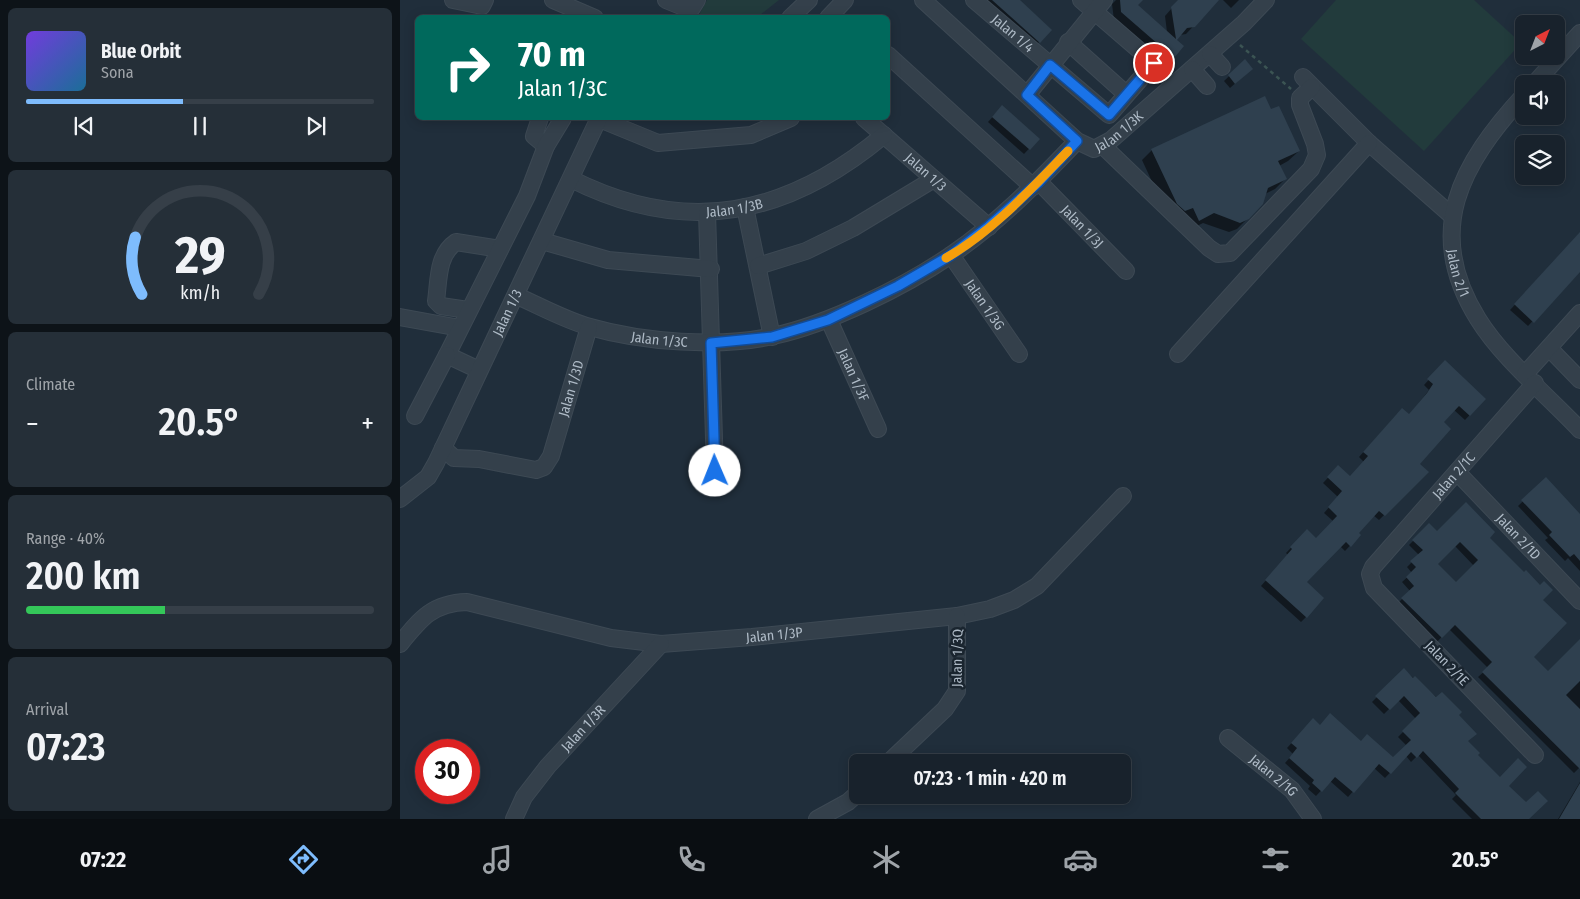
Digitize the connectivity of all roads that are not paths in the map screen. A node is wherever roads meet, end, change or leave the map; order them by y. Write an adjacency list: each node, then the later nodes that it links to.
1 (453, 0): 2 (street)
2 (485, 0)
3 (553, 0): 12 (street)
4 (666, 0): 5 (street)
5 (698, 0)
6 (809, 0): 13 (street)
7 (922, 0): 24 (street, Jalan 1/3K)
8 (1081, 0): 11 (street, Jalan 1/4)
9 (1266, 0): 16 (street, Jalan 1/3K)
10 (980, 2): 18 (street, Jalan 1/4)
11 (1099, 6): 15 (street); 23 (street, Jalan 1/4)
12 (588, 15)
13 (793, 15)
14 (1580, 33): 21 (street)
15 (1068, 42): 18 (street); 23 (street)
16 (1210, 54): 19 (street); 20 (street, Jalan 1/3K)
17 (890, 57): 39 (street, Jalan 1/3J)
18 (1050, 65): 23 (street, Jalan 1/4); 24 (street)
19 (1222, 68)
20 (1192, 69): 22 (street); 36 (street, Jalan 1/3K)
21 (1542, 75)
22 (1207, 86)
23 (1126, 94)
24 (1027, 95): 33 (street, Jalan 1/3K)
25 (1515, 106): 42 (street, Jalan 2/1)
26 (539, 120): 35 (street)
27 (562, 120): 35 (street)
28 (597, 120): 37 (street, Jalan 1/3)
29 (603, 120): 30 (street)
30 (785, 120)
31 (866, 120): 32 (street, Jalan 1/3)
32 (884, 135): 38 (street, Jalan 1/3); 40 (street, Jalan 1/3B)
33 (1077, 141): 36 (street, Jalan 1/3K); 39 (street, Jalan 1/3C)
34 (1369, 143): 36 (street); 42 (street); 61 (street)
35 (546, 146): 45 (street)
36 (1103, 146)
37 (571, 179): 41 (street, Jalan 1/3B); 44 (street, Jalan 1/3)
38 (934, 179): 43 (street, Jalan 1/3); 47 (street)
39 (1036, 184): 43 (street, Jalan 1/3C); 49 (street, Jalan 1/3J)
40 (745, 207): 41 (street, Jalan 1/3B); 47 (street)
41 (707, 212): 48 (street)
42 (1451, 215): 64 (street, Jalan 2/1)
43 (989, 226): 46 (street, Jalan 1/3C)
44 (542, 241): 48 (street); 50 (street, Jalan 1/3)
45 (500, 248): 51 (street); 51 (street)
46 (951, 255): 54 (street, Jalan 1/3C); 60 (street, Jalan 1/3G)
47 (758, 266): 57 (street)
48 (711, 269): 58 (street)
49 (1126, 271)
50 (517, 296): 55 (street, Jalan 1/3C); 63 (street, Jalan 1/3)
51 (468, 310): 56 (street)
52 (1580, 313): 59 (street, Jalan 2/1C)
53 (400, 317): 56 (street)
54 (828, 320): 57 (street, Jalan 1/3C); 67 (street, Jalan 1/3F)
55 (589, 327): 58 (street, Jalan 1/3C); 69 (street, Jalan 1/3D)
56 (460, 328): 62 (street)
57 (772, 337): 58 (street, Jalan 1/3C)
58 (711, 343): 70 (street)
59 (1550, 348): 64 (street, Jalan 2/1C); 65 (street)
60 (1018, 354)
61 (1178, 354)
62 (447, 355): 63 (street); 66 (street)
63 (479, 370): 69 (street, Jalan 1/3)
64 (1530, 378): 68 (street, Jalan 2/1); 71 (street, Jalan 2/1C)
65 (1580, 380)
66 (415, 416)
67 (878, 429)
68 (1580, 430)
69 (443, 448): 73 (street, Jalan 1/3)
70 (715, 471)
71 (1457, 472): 74 (street, Jalan 2/1C); 75 (street, Jalan 2/1D)
72 (1123, 496): 76 (street, Jalan 1/3P)
73 (400, 499)
74 (1373, 568): 81 (street, Jalan 2/1E)
75 (1580, 601)
76 (958, 616): 78 (street, Jalan 1/3P); 80 (street, Jalan 1/3Q)
77 (400, 644): 78 (street, Jalan 1/3P)
78 (661, 644): 83 (street, Jalan 1/3R)
79 (1228, 738): 85 (street, Jalan 2/1G)
80 (897, 754)
81 (1535, 755)
82 (849, 801): 84 (street)
83 (514, 819)
84 (818, 819)
85 (1313, 819)

